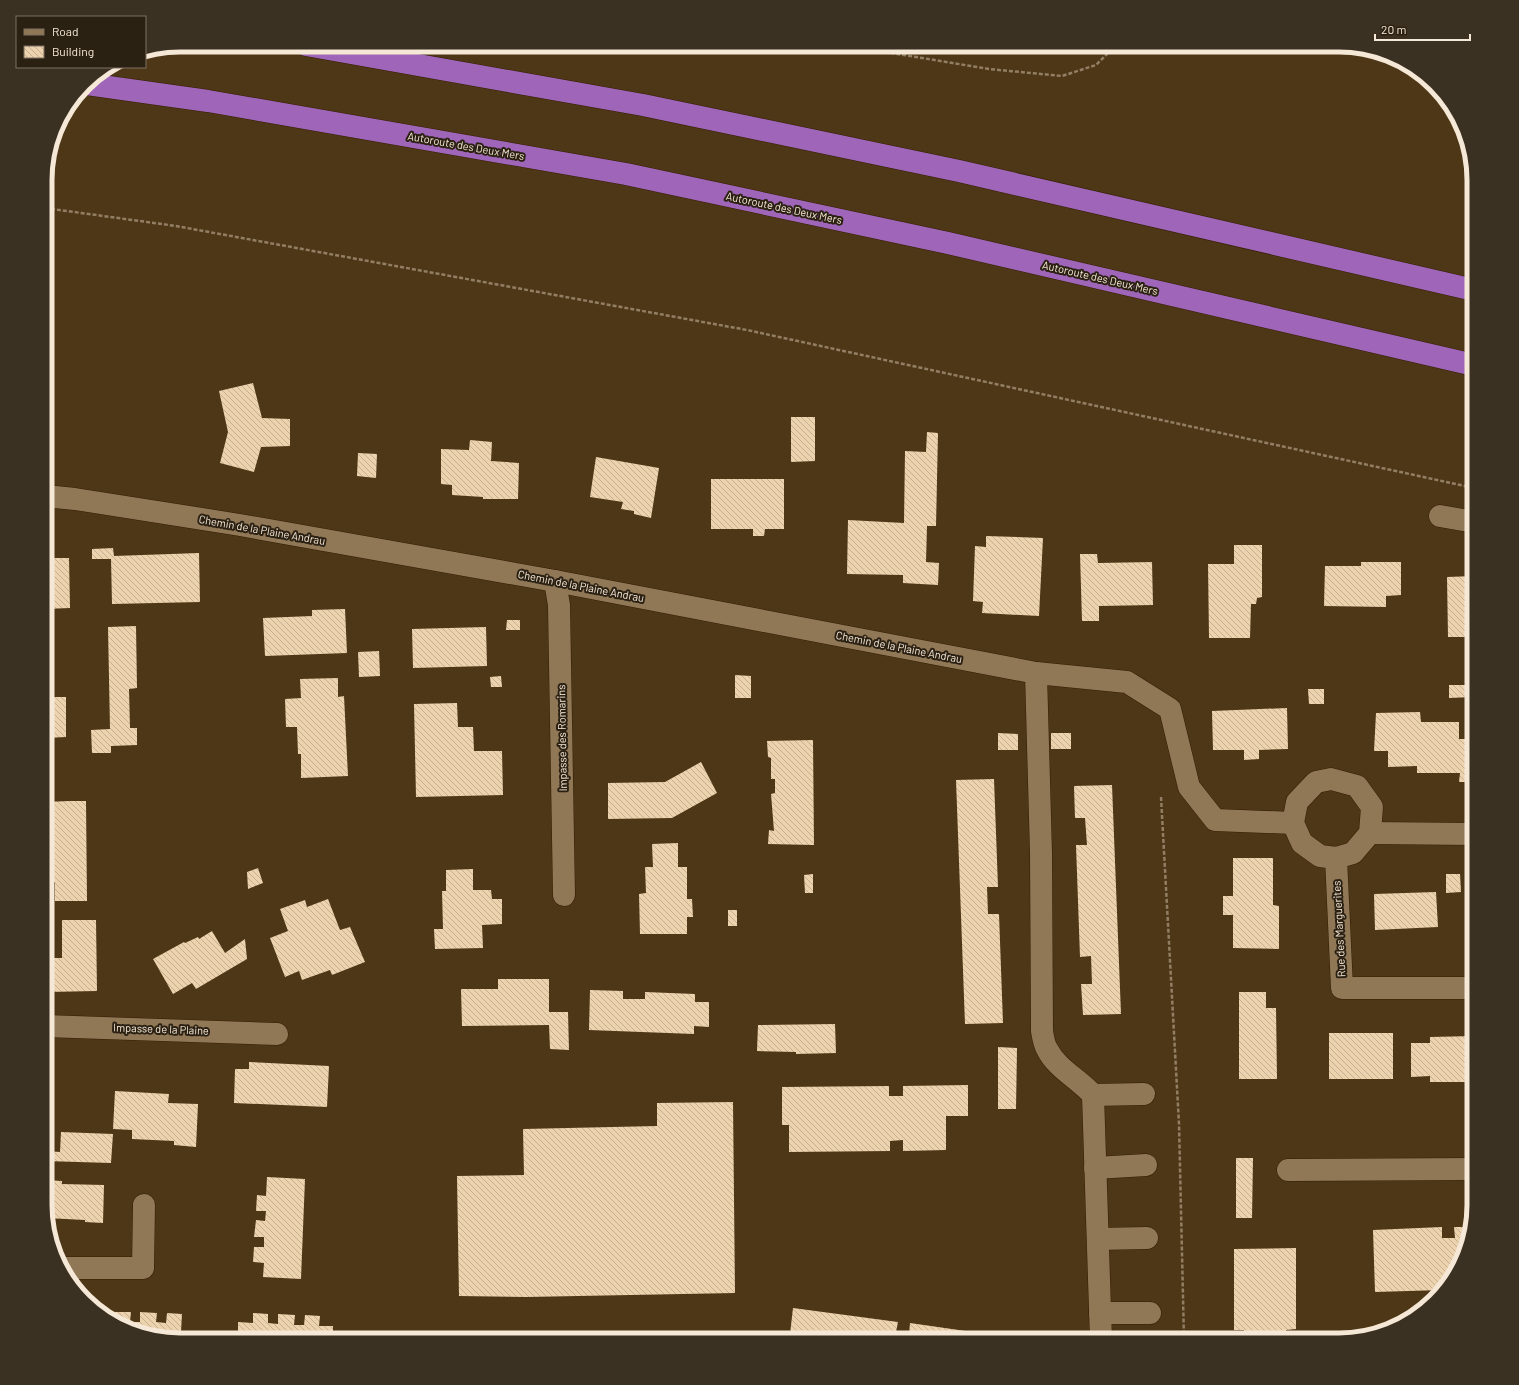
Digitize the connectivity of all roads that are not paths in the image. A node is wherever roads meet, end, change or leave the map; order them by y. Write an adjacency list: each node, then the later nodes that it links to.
1 (345, 52): 3 (highway)
2 (95, 85): 4 (highway, Autoroute des Deux Mers)
3 (1467, 288)
4 (1467, 363)
5 (52, 497): 8 (street, Chemin de la Plaine Andrau)
6 (1440, 516): 7 (street)
7 (1467, 521)
8 (555, 581): 9 (street, Chemin de la Plaine Andrau); 14 (street, Impasse des Romarins)
9 (1036, 673): 10 (street); 19 (street)
10 (1293, 823): 11 (street); 13 (street)
11 (1370, 833): 12 (street); 13 (street)
12 (1467, 834)
13 (1336, 858): 15 (street, Rue des Marguerites)
14 (564, 895)
15 (1467, 988)
16 (52, 1026): 17 (street, Impasse de la Plaine)
17 (277, 1034)
18 (1144, 1094): 19 (street)
19 (1093, 1095): 21 (street)
20 (1146, 1165): 21 (street)
21 (1095, 1168): 26 (street)
22 (1467, 1169): 23 (street)
23 (1288, 1170)
24 (144, 1205): 27 (street)
25 (1147, 1238): 26 (street)
26 (1098, 1239): 28 (street)
27 (69, 1268)
28 (1100, 1312): 29 (street); 30 (street)
29 (1150, 1313)
30 (1101, 1333)

